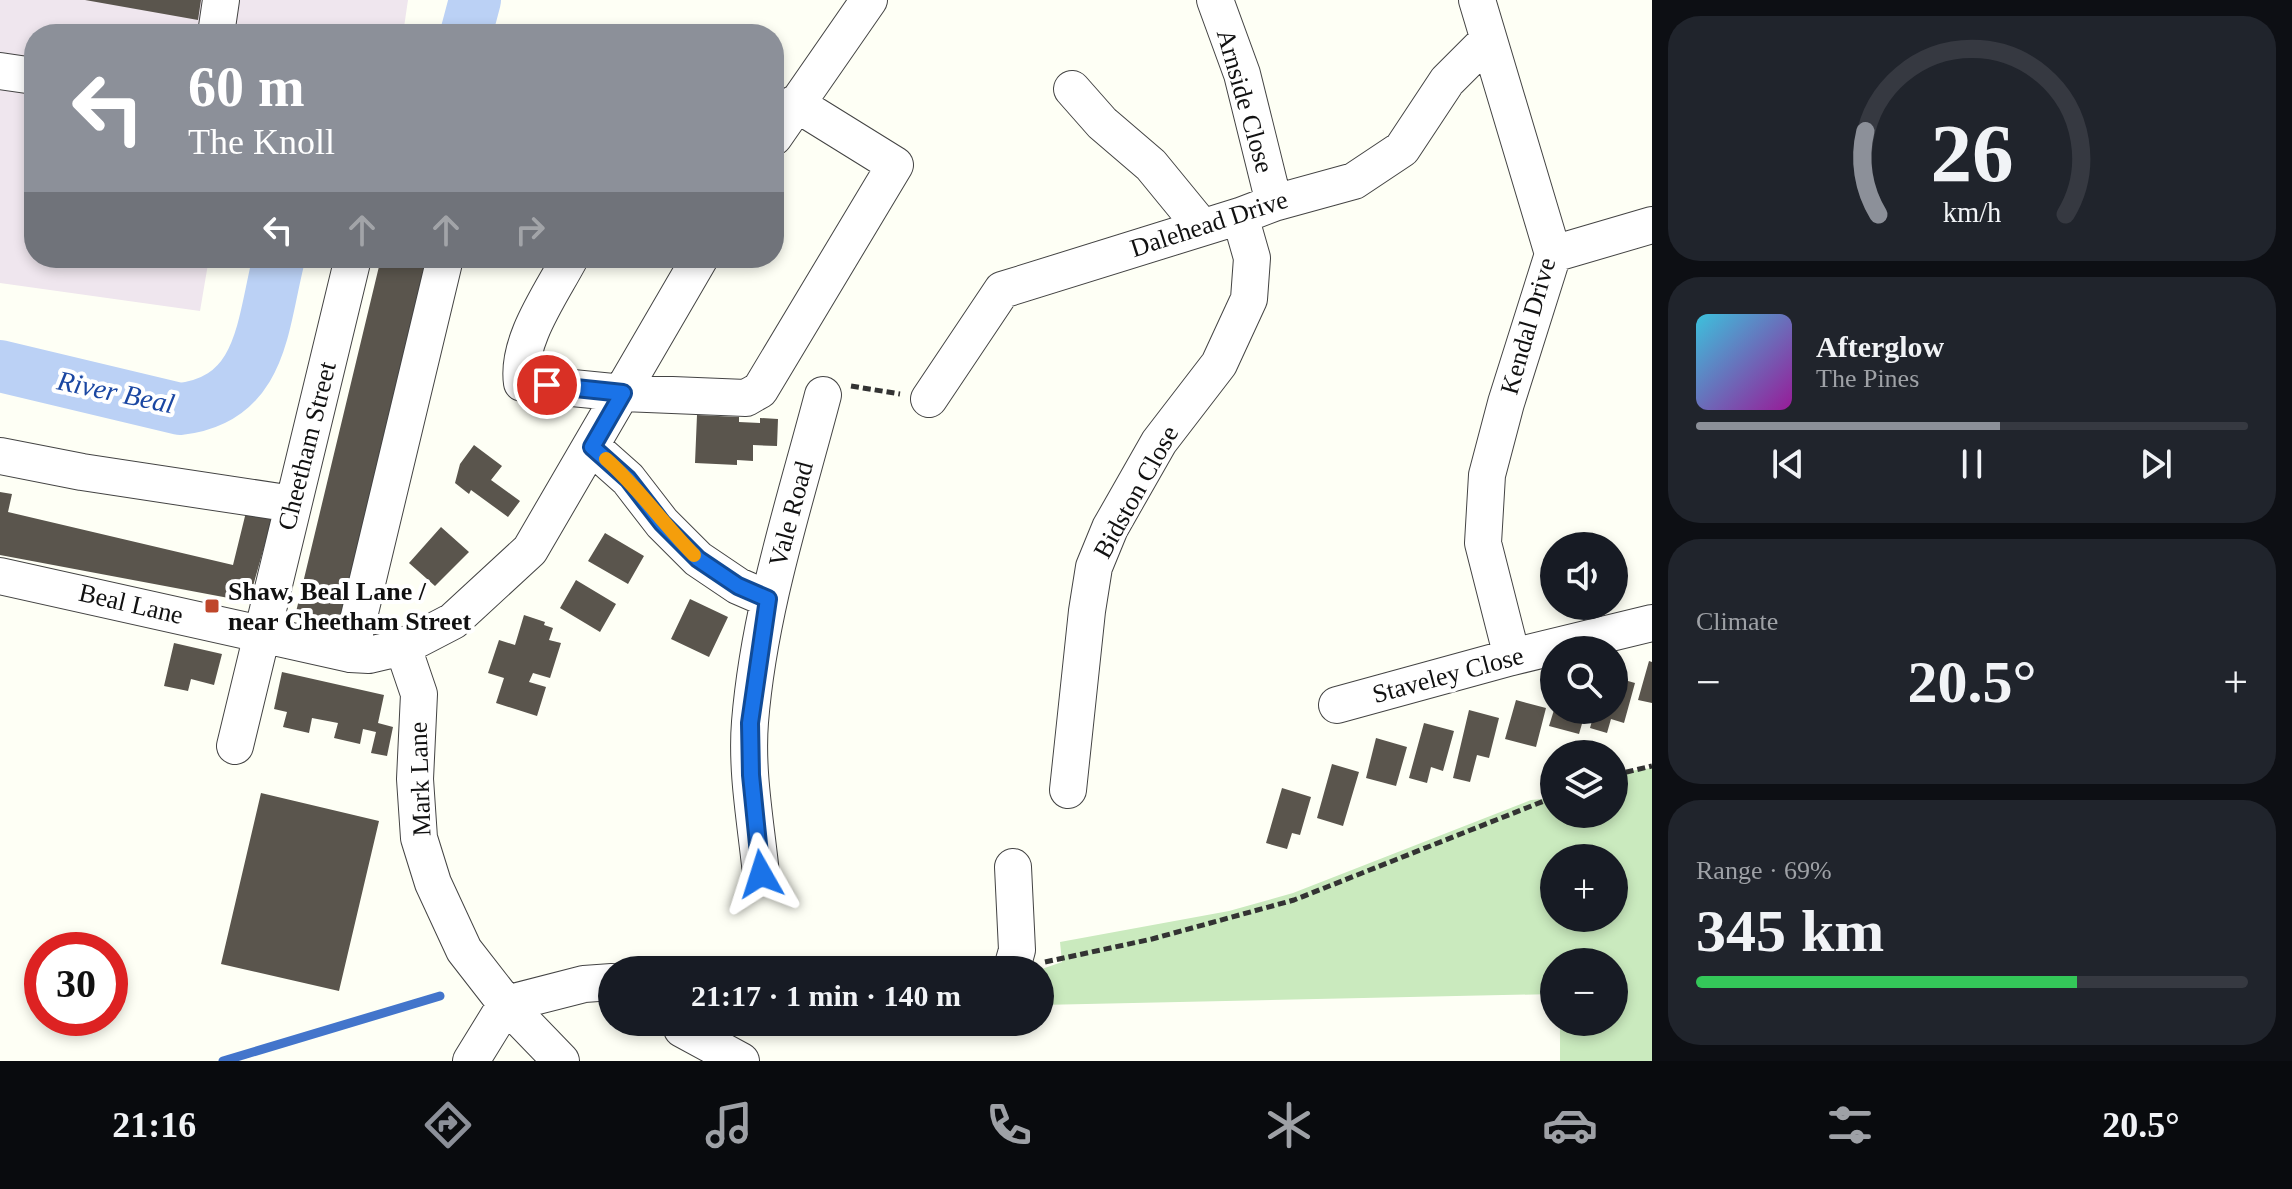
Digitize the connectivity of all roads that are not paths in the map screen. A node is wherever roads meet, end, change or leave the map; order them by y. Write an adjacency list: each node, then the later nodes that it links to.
1 (221, 0): 5 (street)
2 (869, 0): 10 (street)
3 (1215, 0): 12 (street, Arnside Close)
4 (1477, 0): 6 (street, Kendal Drive)
5 (217, 24)
6 (1488, 40): 12 (street, Dalehead Drive); 16 (street, Kendal Drive)
7 (0, 71): 8 (street)
8 (24, 75)
9 (1072, 89): 15 (street)
10 (795, 103): 11 (street); 21 (street)
11 (784, 121)
12 (1274, 203): 13 (street, Dalehead Drive)
13 (1240, 216): 15 (street, Dalehead Drive); 36 (street, Bidston Close)
14 (1652, 225): 16 (street)
15 (1201, 226): 23 (street, Dalehead Drive)
16 (1553, 254): 33 (street, Kendal Drive)
17 (351, 268): 26 (street, Cheetham Street)
18 (443, 268): 32 (street)
19 (565, 268): 21 (street)
20 (694, 268): 21 (street, Beal Lane)
21 (623, 393): 24 (street, Beal Lane)
22 (823, 395): 28 (street, Vale Road)
23 (929, 399)
24 (592, 447): 28 (street); 31 (street, Beal Lane)
25 (0, 456): 26 (street)
26 (293, 504): 30 (street, Cheetham Street)
27 (0, 576): 30 (street, Beal Lane)
28 (768, 599): 38 (street, Vale Road)
29 (1652, 623): 33 (street, Staveley Close)
30 (264, 635): 32 (street, Beal Lane); 35 (street, Cheetham Street)
31 (403, 647): 32 (street, Beal Lane); 41 (street, Mark Lane)
32 (350, 654)
33 (1512, 657): 34 (street, Staveley Close)
34 (1337, 705)
35 (235, 746)
36 (1068, 790)
37 (1013, 867): 39 (street)
38 (761, 874)
39 (1015, 956)
40 (598, 983): 41 (street)
41 (506, 1004): 43 (street); 44 (street, Mark Lane)
42 (695, 1036): 45 (street)
43 (471, 1061)
44 (561, 1061)
45 (741, 1061)

